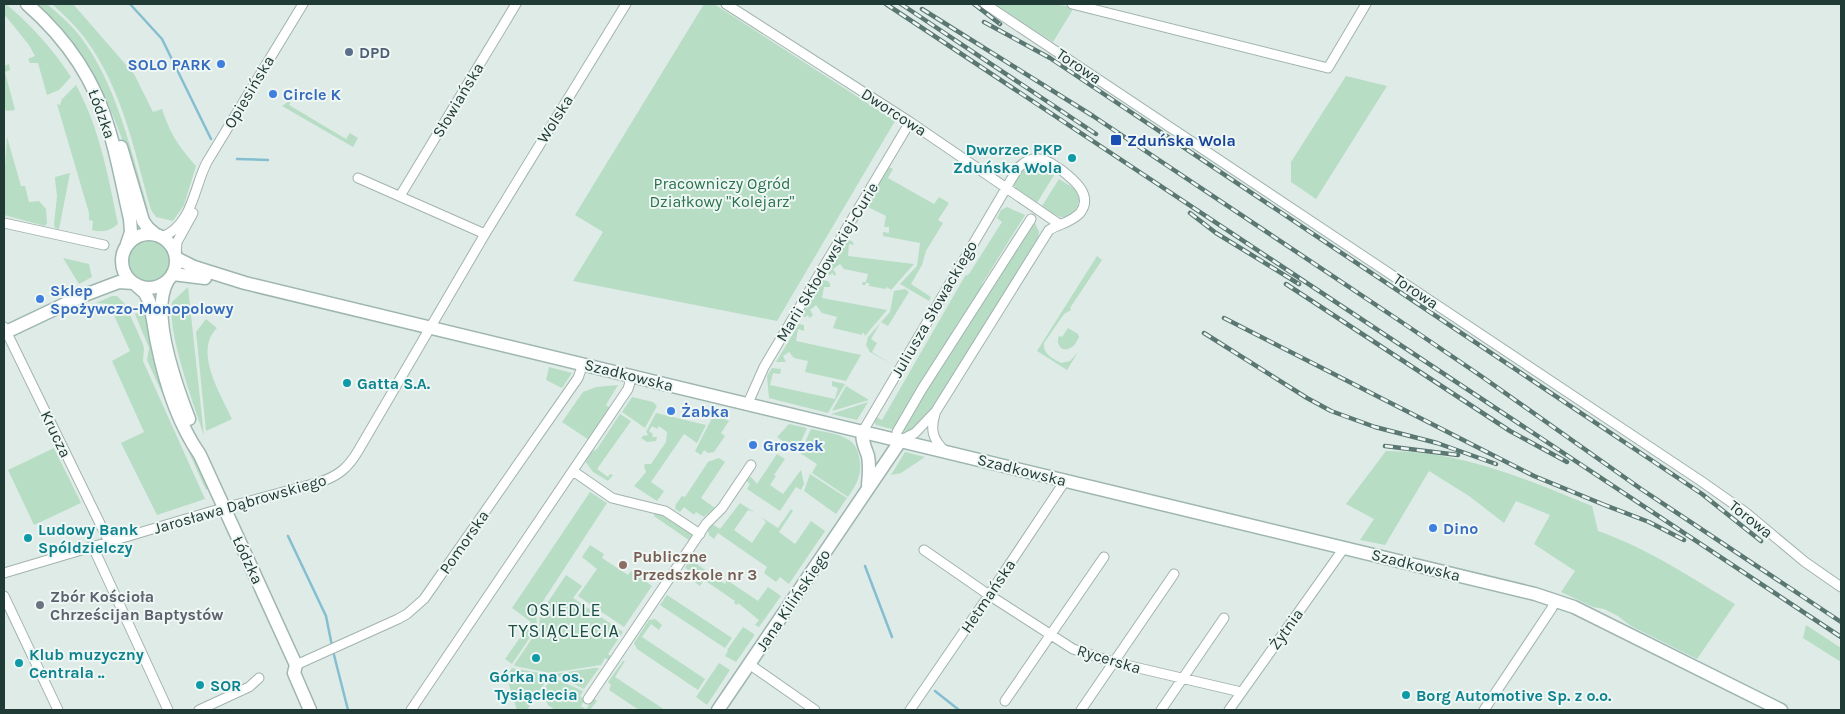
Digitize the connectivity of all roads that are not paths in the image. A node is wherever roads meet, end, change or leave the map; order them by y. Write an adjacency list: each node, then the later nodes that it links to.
1 (27, 4): 22 (street, Łódzka)
2 (34, 4): 21 (street, Łódzka)
3 (303, 4): 14 (street, Opiesińska)
4 (516, 4): 16 (street, Słowiańska)
5 (626, 4): 20 (street, Wolska)
6 (726, 4): 12 (street, Dworcowa)
7 (985, 4): 53 (street, Torowa)
8 (1072, 4): 11 (street)
9 (1106, 4): 11 (street)
10 (1366, 4): 11 (street)
11 (1099, 11)
12 (910, 122): 15 (street, Dworcowa); 34 (street, Marii Skłodowskiej-Curie)
13 (358, 178): 16 (street)
14 (200, 181): 21 (street, Opiesińska); 24 (street, Opiesińska)
15 (1006, 188): 19 (street, Dworcowa); 19 (street, Juliusza Słowackiego); 36 (street, Juliusza Słowackiego)
16 (400, 196): 20 (street)
17 (1031, 219): 37 (street)
18 (4, 223): 23 (street)
19 (1059, 224): 35 (street, Juliusza Słowackiego)
20 (485, 234): 30 (street, Wolska)
21 (159, 235): 22 (street); 24 (street)
22 (127, 244): 25 (street)
23 (104, 245)
24 (176, 256): 26 (street); 27 (street, Szadkowska)
25 (122, 260): 28 (street); 29 (street)
26 (170, 278): 27 (street, Szadkowska); 28 (street); 39 (street, Łódzka)
27 (245, 283): 30 (street, Szadkowska)
28 (134, 284): 29 (street); 39 (street, Łódzka)
29 (82, 296): 31 (street)
30 (429, 327): 32 (street, Szadkowska); 44 (street, Jarosława Dąbrowskiego)
31 (4, 330): 46 (street, Krucza)
32 (583, 364): 33 (street, Szadkowska); 61 (street, Pomorska)
33 (632, 375): 34 (street, Szadkowska); 41 (street)
34 (748, 403): 36 (street, Szadkowska)
35 (936, 411): 37 (street, Juliusza Słowackiego); 38 (street)
36 (863, 431): 37 (street, Szadkowska); 43 (street, Jana Kilińskiego)
37 (899, 436): 38 (street, Szadkowska); 43 (street, Jana Kilińskiego)
38 (945, 452): 42 (street, Szadkowska)
39 (200, 455): 44 (street, Łódzka)
40 (751, 465): 45 (street)
41 (573, 471): 45 (street); 72 (street)
42 (1064, 481): 48 (street, Szadkowska); 54 (street, Hetmańska)
43 (867, 489): 60 (street, Jana Kilińskiego)
44 (224, 508): 46 (street, Jarosława Dąbrowskiego); 61 (street, Łódzka)
45 (700, 534): 65 (street)
46 (109, 542): 47 (street, Jarosława Dąbrowskiego)
47 (93, 547): 51 (street, Jarosława Dąbrowskiego); 68 (street)
48 (1344, 548): 56 (street, Szadkowska); 64 (street, Żytnia)
49 (924, 550): 54 (street, Rycerska)
50 (1104, 557): 58 (street)
51 (4, 573)
52 (1174, 574): 59 (street)
53 (1841, 587)
54 (989, 595): 58 (street, Rycerska); 75 (street, Hetmańska)
55 (4, 596): 67 (street)
56 (1555, 600): 79 (street); 80 (street, Szadkowska)
57 (1224, 618): 63 (street)
58 (1051, 635): 59 (street, Rycerska); 66 (street)
59 (1113, 662): 63 (street, Rycerska); 76 (street)
60 (749, 664): 73 (street, Jana Kilińskiego); 74 (street)
61 (296, 665): 70 (street, Łódzka); 71 (street, Łódzka)
62 (259, 678): 69 (street)
63 (1182, 679): 64 (street, Rycerska); 77 (street)
64 (1241, 692): 78 (street, Żytnia)
65 (588, 699)
66 (1006, 701)
67 (58, 710)
68 (168, 710)
69 (198, 710)
70 (310, 710)
71 (320, 710)
72 (411, 710)
73 (718, 710)
74 (815, 710)
75 (910, 710)
76 (1081, 710)
77 (1161, 710)
78 (1228, 710)
79 (1484, 710)
80 (1781, 710)

